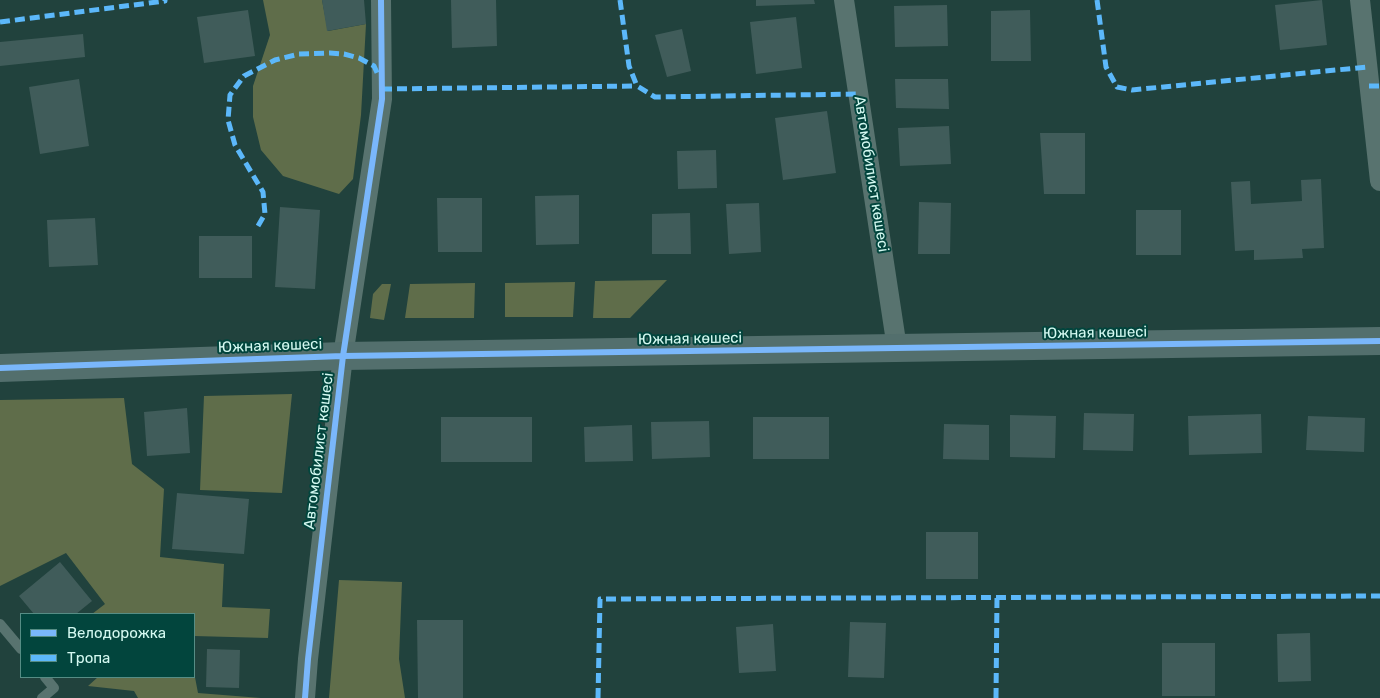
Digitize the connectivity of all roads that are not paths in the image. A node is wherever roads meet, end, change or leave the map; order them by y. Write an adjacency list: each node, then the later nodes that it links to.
1 (380, 0): 7 (street, Автомобилист көшесі)
2 (844, 0): 6 (street, Автомобилист көшесі)
3 (1360, 0): 4 (street)
4 (1380, 181)
5 (1380, 341): 6 (street, Южная көшесі)
6 (897, 348): 7 (street, Южная көшесі)
7 (343, 356): 8 (street, Южная көшесі); 13 (street, Автомобилист көшесі)
8 (0, 368)
9 (0, 624): 10 (lane)
10 (20, 648)
11 (46, 678): 12 (lane)
12 (42, 698)
13 (305, 698)

